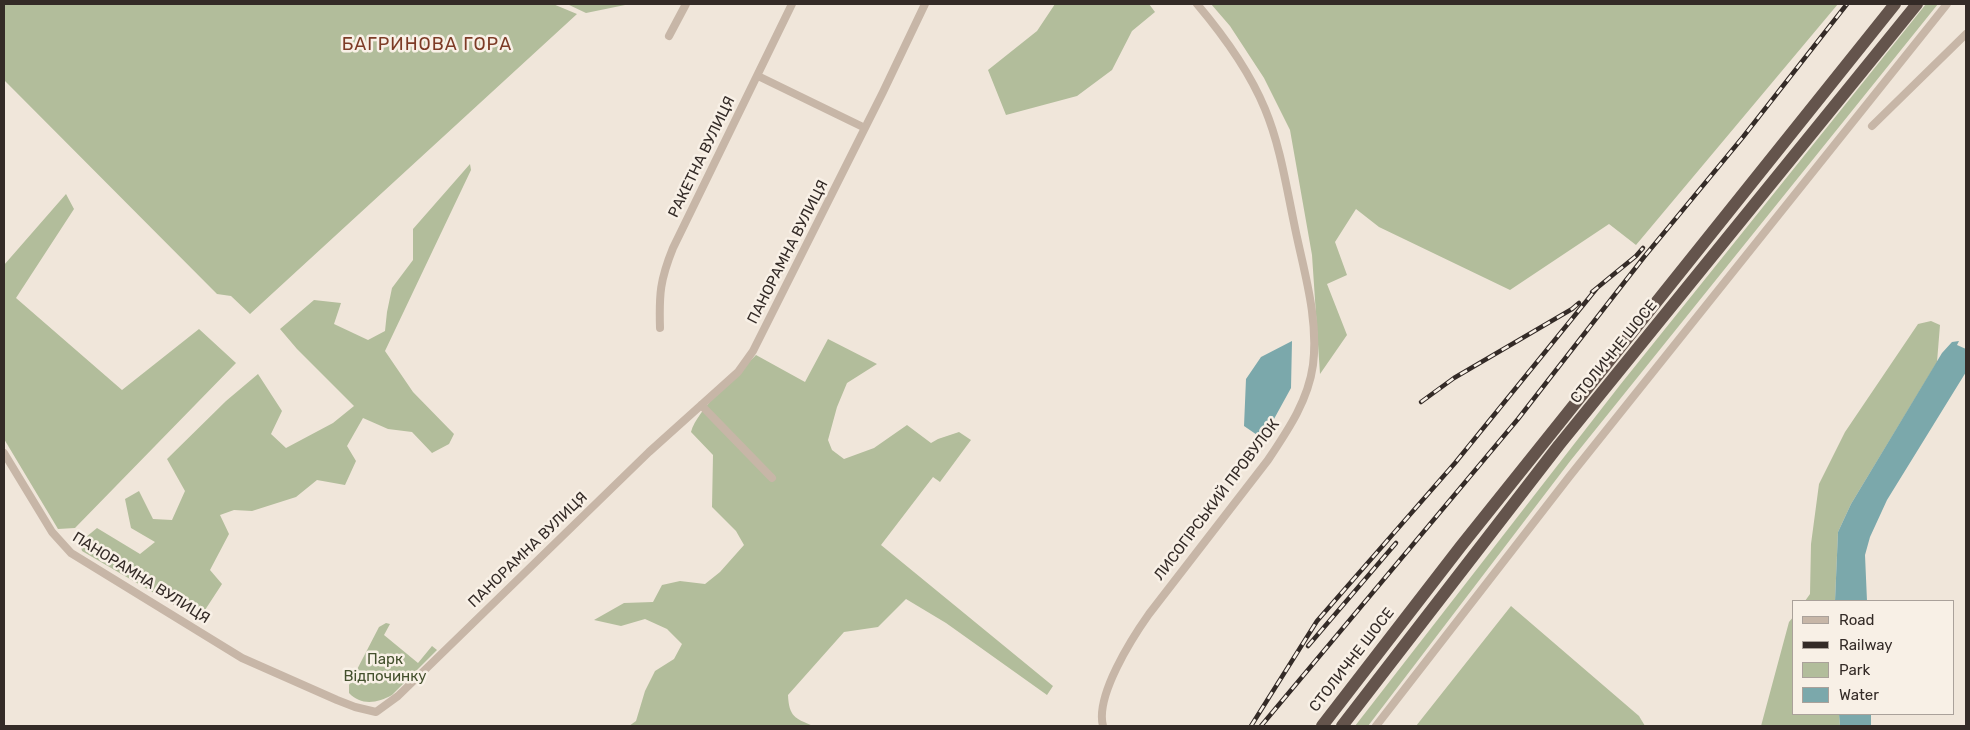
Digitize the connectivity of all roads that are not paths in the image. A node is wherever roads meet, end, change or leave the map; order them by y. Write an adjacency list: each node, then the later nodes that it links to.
1 (686, 4): 9 (street)
2 (792, 4): 10 (street, РАКЕТНА ВУЛИЦЯ)
3 (925, 4): 12 (street, ПАНОРАМНА ВУЛИЦЯ)
4 (1197, 4): 17 (street, ЛИСОГІРСЬКИЙ ПРОВУЛОК)
5 (1895, 4): 18 (highway, СТОЛИЧНЕ ШОСЕ)
6 (1918, 4): 19 (highway, СТОЛИЧНЕ ШОСЕ)
7 (1947, 4): 20 (street)
8 (1966, 34): 11 (street)
9 (669, 36)
10 (758, 76): 12 (street); 13 (street, РАКЕТНА ВУЛИЦЯ)
11 (1872, 126)
12 (865, 128): 14 (street, ПАНОРАМНА ВУЛИЦЯ)
13 (660, 328)
14 (701, 406): 15 (street, ПАНОРАМНА ВУЛИЦЯ); 16 (street)
15 (4, 453)
16 (772, 478)
17 (1102, 726)
18 (1322, 726)
19 (1342, 726)
20 (1376, 726)

